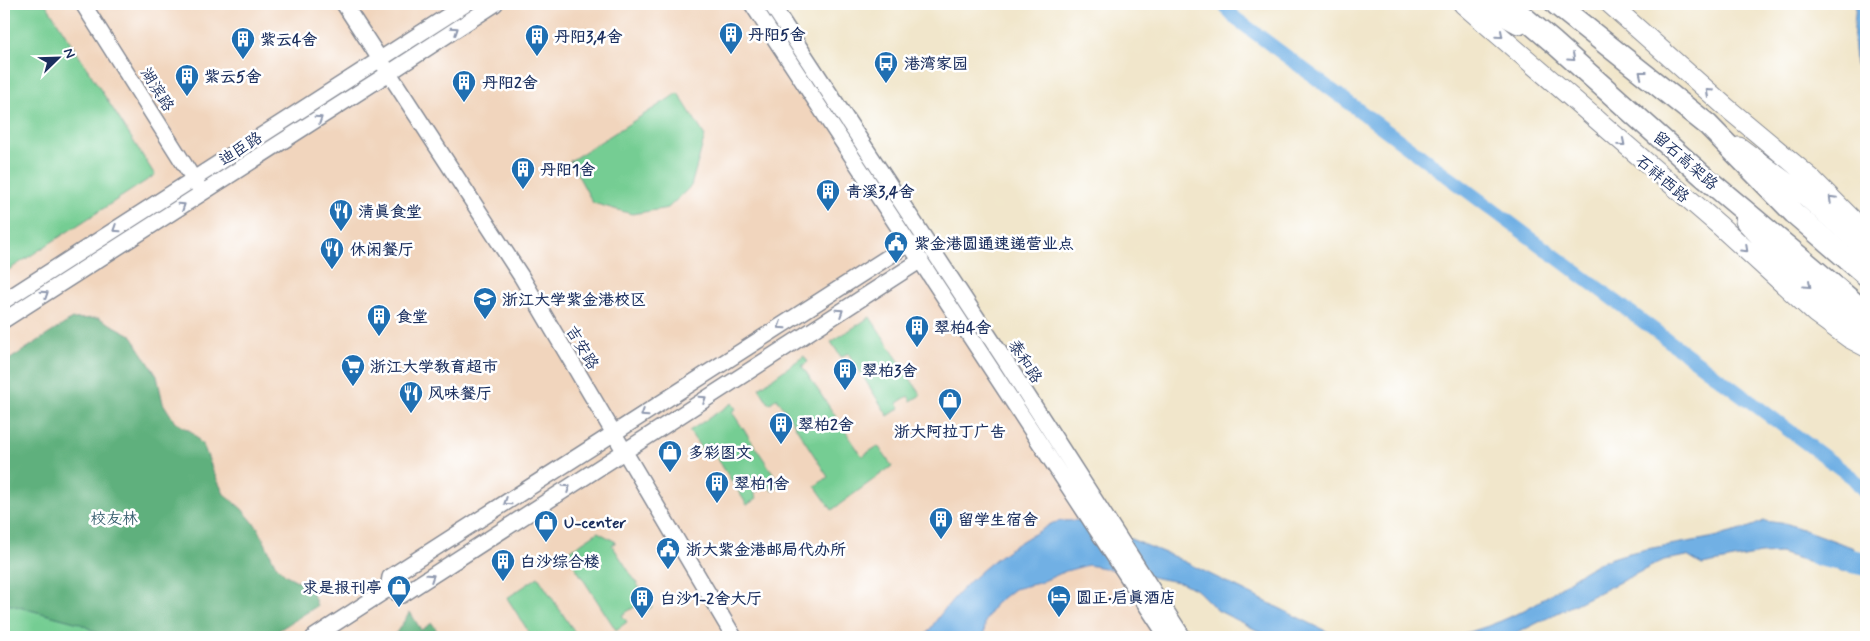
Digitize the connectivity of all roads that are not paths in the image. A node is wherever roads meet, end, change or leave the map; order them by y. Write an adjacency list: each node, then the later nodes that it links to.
1 (83, 4): 16 (street, 湖滨路)
2 (344, 4): 13 (street, 吉安路)
3 (466, 4): 13 (street, 迪臣路)
4 (495, 4): 14 (street, 迪臣路, one-way to 4)
5 (752, 4): 19 (street, 泰和路)
6 (771, 4): 33 (street, 泰和路)
7 (1463, 4): 26 (main road, 石祥西路, one-way to 26)
8 (1484, 4): 12 (highway)
9 (1508, 4): 12 (highway, 留石高架路)
10 (1558, 4): 21 (highway, one-way to 10)
11 (1610, 4): 18 (main road, one-way to 11)
12 (1554, 42): 15 (highway, 留石高架路, one-way to 15)
13 (381, 60): 14 (street, 吉安路); 16 (street, 迪臣路)
14 (389, 73): 17 (street, 迪臣路, one-way to 14); 27 (street, 吉安路)
15 (1702, 174): 23 (highway, 留石高架路); 25 (main road, 石祥西路, one-way to 25)
16 (194, 179): 17 (street, 湖滨路); 22 (street, 迪臣路, one-way to 22)
17 (202, 193): 24 (street, 迪臣路, one-way to 17)
18 (1866, 233)
19 (910, 243): 20 (street, 泰和路); 27 (street, one-way to 27)
20 (921, 260): 28 (street, one-way to 20); 32 (street, 泰和路)
21 (1863, 263)
22 (4, 301)
23 (1866, 313)
24 (4, 320)
25 (1866, 337)
26 (1866, 347)
27 (614, 433): 28 (street, 吉安路); 29 (street, one-way to 29)
28 (624, 450): 29 (street, one-way to 28); 31 (street, 吉安路)
29 (388, 589): 30 (street)
30 (314, 637)
31 (734, 637)
32 (1167, 637)
33 (1183, 637)

